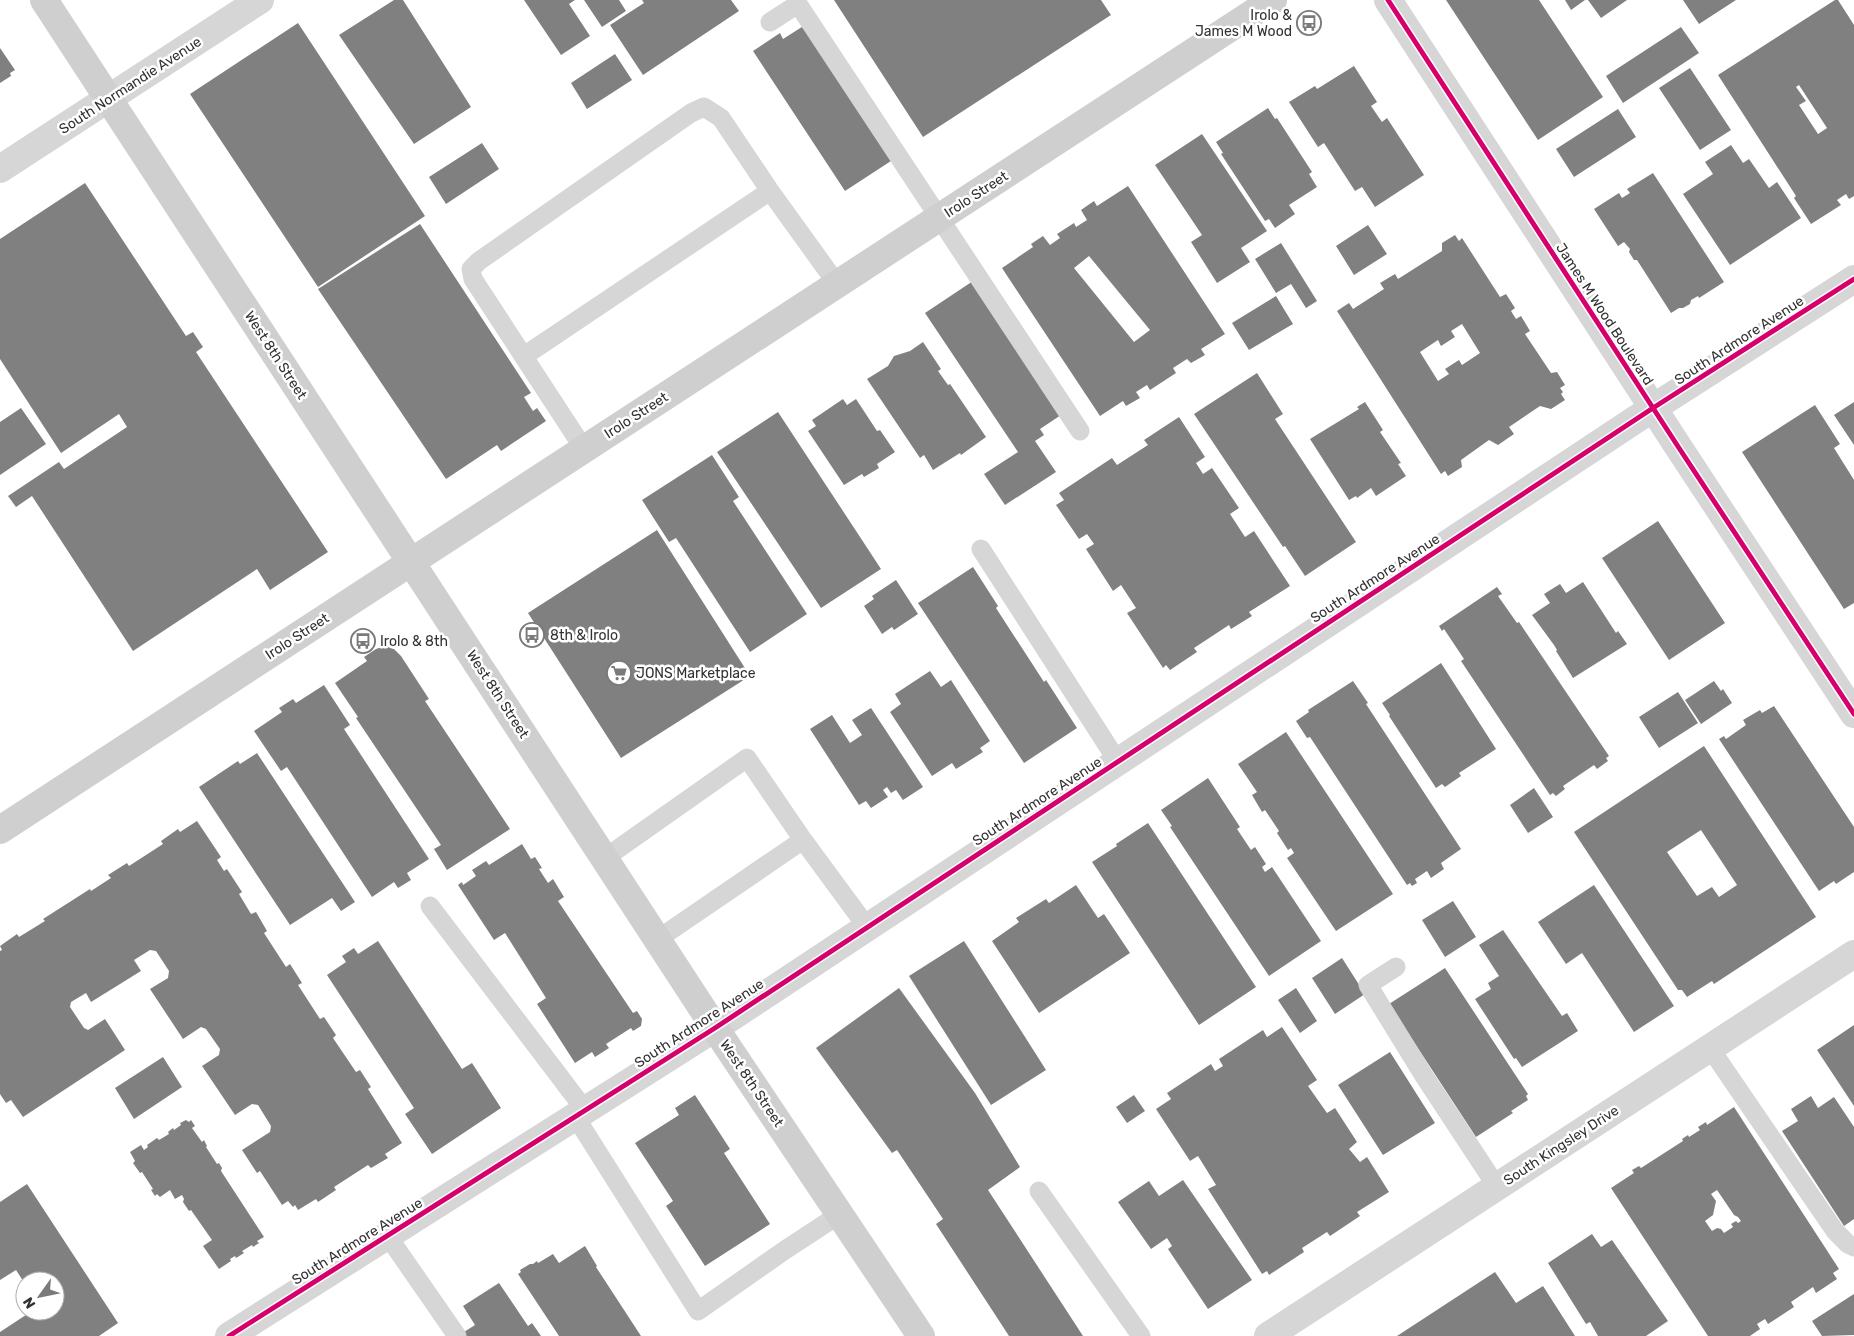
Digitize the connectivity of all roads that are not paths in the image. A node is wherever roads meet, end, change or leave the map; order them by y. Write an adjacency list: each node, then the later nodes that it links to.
1 (44, 0): 6 (main road, West 8th Street)
2 (260, 0): 6 (street, South Normandie Avenue)
3 (1273, 0): 9 (main road, Irolo Street)
4 (1388, 0): 13 (street, James M Wood Boulevard)
5 (770, 22): 9 (lane)
6 (109, 100): 7 (street, South Normandie Avenue); 17 (main road, West 8th Street)
7 (0, 169)
8 (770, 191): 10 (lane); 12 (lane); 12 (lane)
9 (940, 217): 10 (main road, Irolo Street); 14 (lane)
10 (837, 284): 15 (main road, Irolo Street)
11 (1851, 288): 13 (street, South Ardmore Avenue)
12 (524, 356): 15 (lane)
13 (1653, 408): 18 (street, James M Wood Boulevard); 19 (street, South Ardmore Avenue)
14 (1080, 431)
15 (584, 449): 17 (main road, Irolo Street)
16 (981, 549): 19 (lane)
17 (410, 561): 20 (main road, Irolo Street); 22 (main road, West 8th Street)
18 (1854, 714)
19 (1118, 762): 24 (street, South Ardmore Avenue)
20 (0, 830)
21 (803, 840): 22 (lane); 24 (lane); 25 (lane)
22 (605, 858): 25 (main road, West 8th Street)
23 (430, 906): 30 (lane)
24 (867, 927): 28 (street, South Ardmore Avenue)
25 (658, 940): 28 (main road, West 8th Street)
26 (1854, 954): 29 (street, South Kingsley Drive)
27 (1396, 967): 31 (lane)
28 (715, 1028): 30 (street, South Ardmore Avenue); 33 (main road, West 8th Street)
29 (1710, 1048): 31 (street, South Kingsley Drive); 35 (lane)
30 (580, 1113): 33 (lane); 34 (street, South Ardmore Avenue)
31 (1498, 1186): 40 (street, South Kingsley Drive)
32 (1038, 1191): 39 (lane)
33 (840, 1214): 38 (main road, West 8th Street)
34 (387, 1236): 36 (street, South Ardmore Avenue); 37 (lane)
35 (1854, 1247)
36 (229, 1336)
37 (457, 1336)
38 (921, 1336)
39 (1141, 1336)
40 (1268, 1336)

